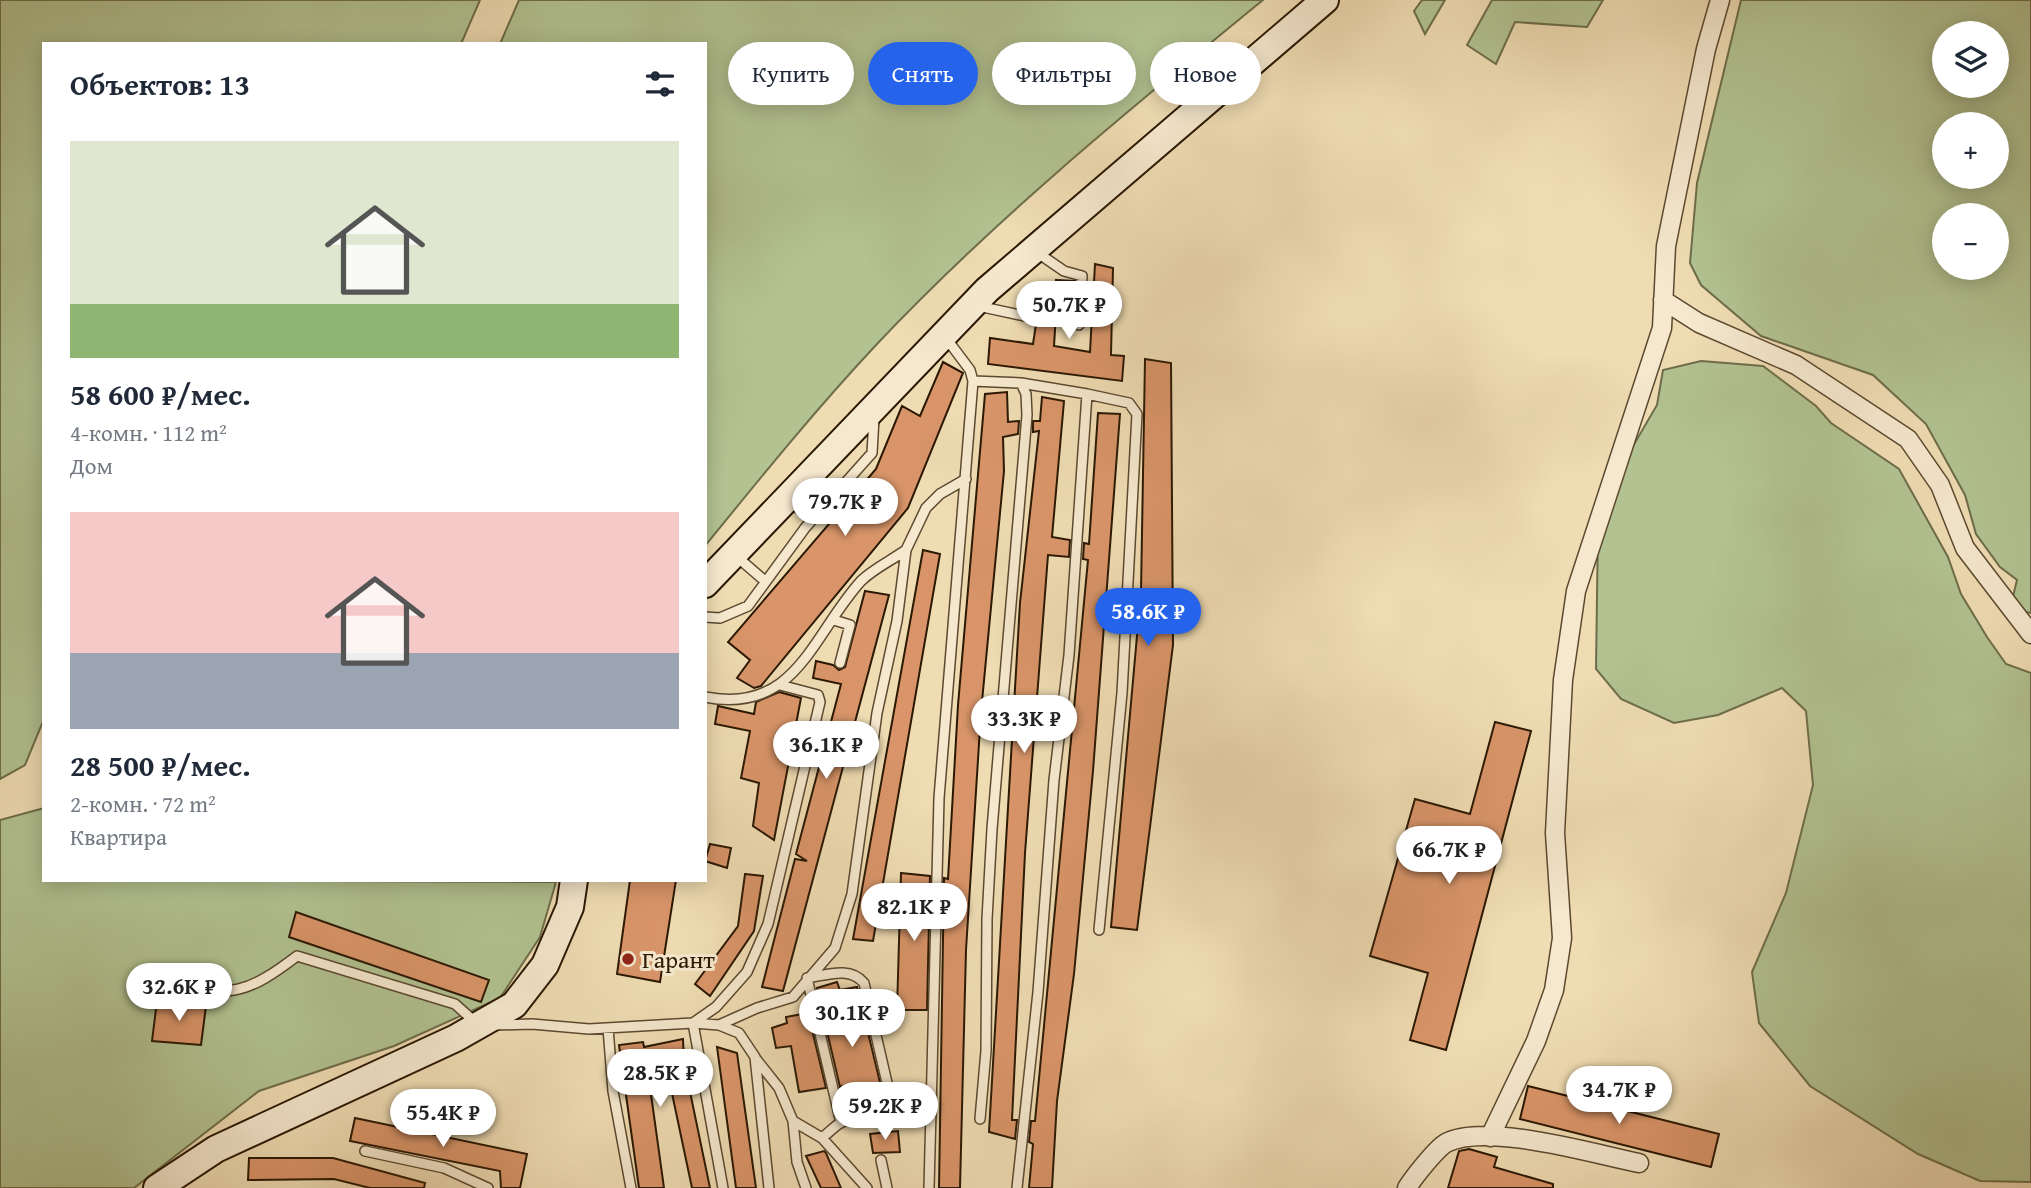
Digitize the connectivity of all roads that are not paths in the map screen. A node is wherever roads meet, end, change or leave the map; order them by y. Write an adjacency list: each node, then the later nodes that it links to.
1 (1325, 0): 3 (street)
2 (1720, 0): 4 (street)
3 (1034, 250): 5 (street); 7 (lane)
4 (1663, 300): 22 (street); 38 (street)
5 (972, 305): 6 (lane); 8 (street)
6 (1029, 317)
7 (1079, 326)
8 (944, 335): 9 (lane); 12 (street)
9 (973, 381): 10 (lane); 13 (lane)
10 (1021, 383): 11 (lane); 35 (lane)
11 (1087, 394): 27 (lane); 52 (lane)
12 (874, 406): 14 (street); 15 (lane)
13 (966, 479): 16 (lane); 51 (lane)
14 (786, 497): 15 (lane); 17 (street)
15 (813, 520): 18 (lane)
16 (906, 550): 21 (lane); 28 (lane)
17 (732, 553): 18 (lane); 19 (street)
18 (765, 581): 20 (lane)
19 (707, 582)
20 (707, 617)
21 (834, 620): 23 (lane); 24 (lane)
22 (2031, 634)
23 (840, 663)
24 (780, 685): 25 (lane); 30 (lane)
25 (707, 697)
26 (574, 882): 31 (street)
27 (1099, 930)
28 (807, 978): 32 (lane); 37 (lane); 37 (lane)
29 (173, 988): 31 (lane)
30 (692, 1023): 32 (lane); 33 (lane); 46 (lane)
31 (479, 1025): 33 (lane); 43 (street)
32 (719, 1025): 34 (lane)
33 (608, 1028): 45 (lane)
34 (755, 1057): 36 (lane); 47 (lane)
35 (980, 1119)
36 (793, 1121): 39 (lane); 48 (lane)
37 (841, 1123): 39 (lane)
38 (1490, 1137): 42 (street); 53 (street)
39 (822, 1139): 49 (lane)
40 (365, 1151): 44 (lane)
41 (881, 1160): 50 (lane)
42 (1639, 1163)
43 (157, 1188)
44 (488, 1188)
45 (631, 1188)
46 (723, 1188)
47 (769, 1188)
48 (806, 1188)
49 (867, 1188)
50 (887, 1188)
51 (929, 1188)
52 (1017, 1188)
53 (1407, 1188)

